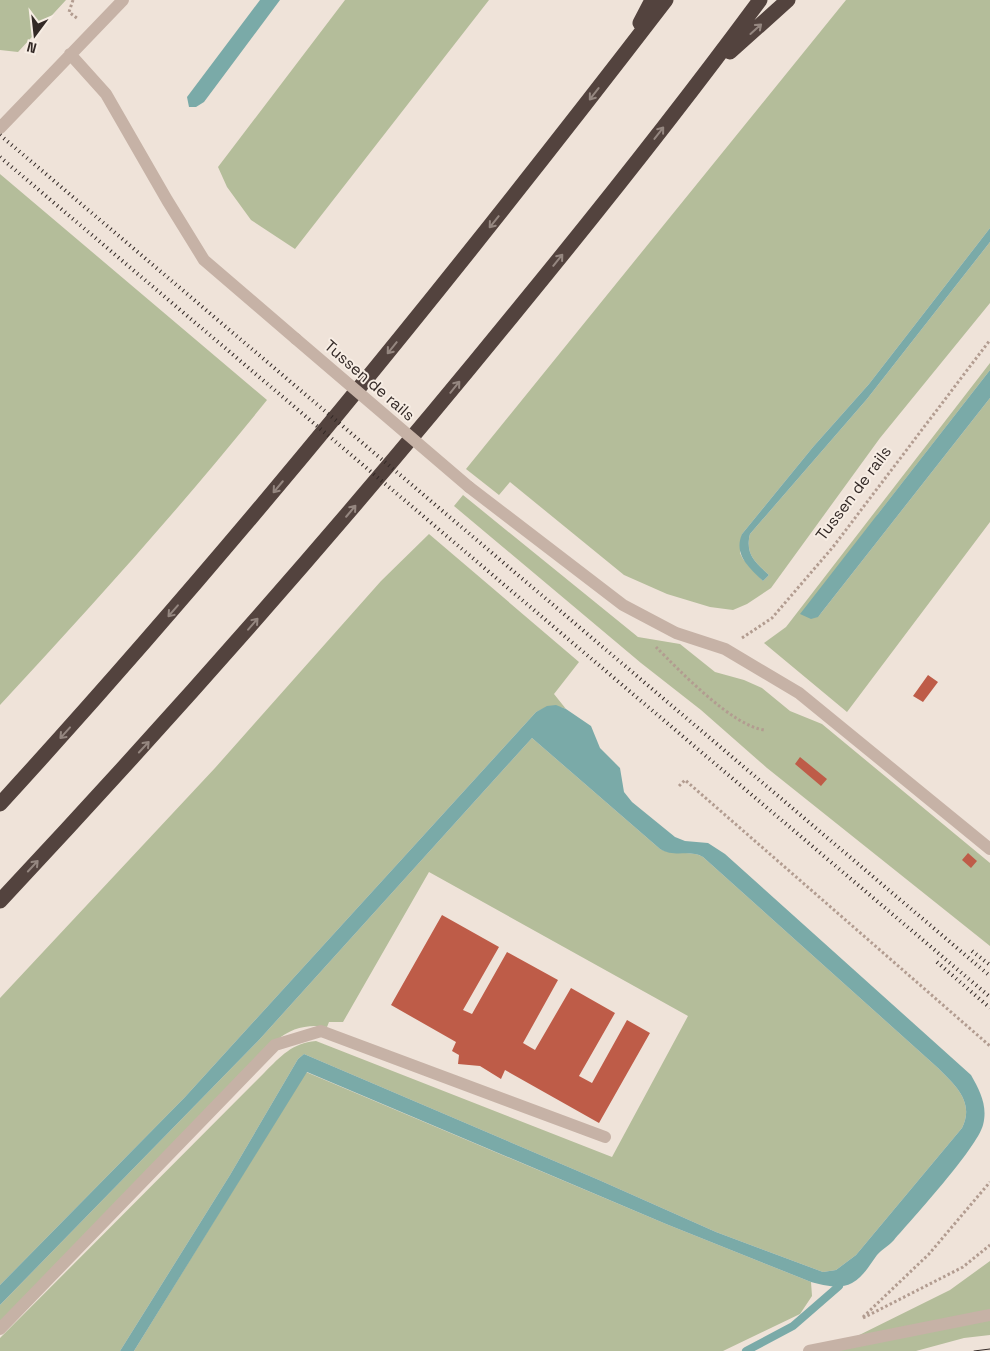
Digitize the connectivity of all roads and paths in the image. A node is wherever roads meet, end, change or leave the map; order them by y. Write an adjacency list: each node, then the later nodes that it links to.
1 (123, 0): 6 (street)
2 (652, 0): 7 (highway)
3 (666, 0): 7 (highway)
4 (760, 0): 8 (highway)
5 (788, 0): 8 (highway, one-way to 5)
6 (70, 54): 9 (street); 11 (street, Tussen de rails, bridge)
7 (624, 55): 15 (highway, one-way to 15)
8 (706, 73): 17 (highway, one-way to 8)
9 (0, 128)
10 (990, 340): 11 (path, Tussen de rails)
11 (725, 649): 16 (street, Tussen de rails)
12 (680, 669): 13 (path)
13 (765, 730)
14 (679, 786): 18 (path)
15 (0, 804)
16 (990, 849)
17 (0, 902)
18 (990, 1046)
19 (605, 1137): 23 (street)
20 (990, 1182): 21 (path)
21 (990, 1245)
22 (990, 1315): 24 (street)
23 (0, 1329)
24 (809, 1351)

